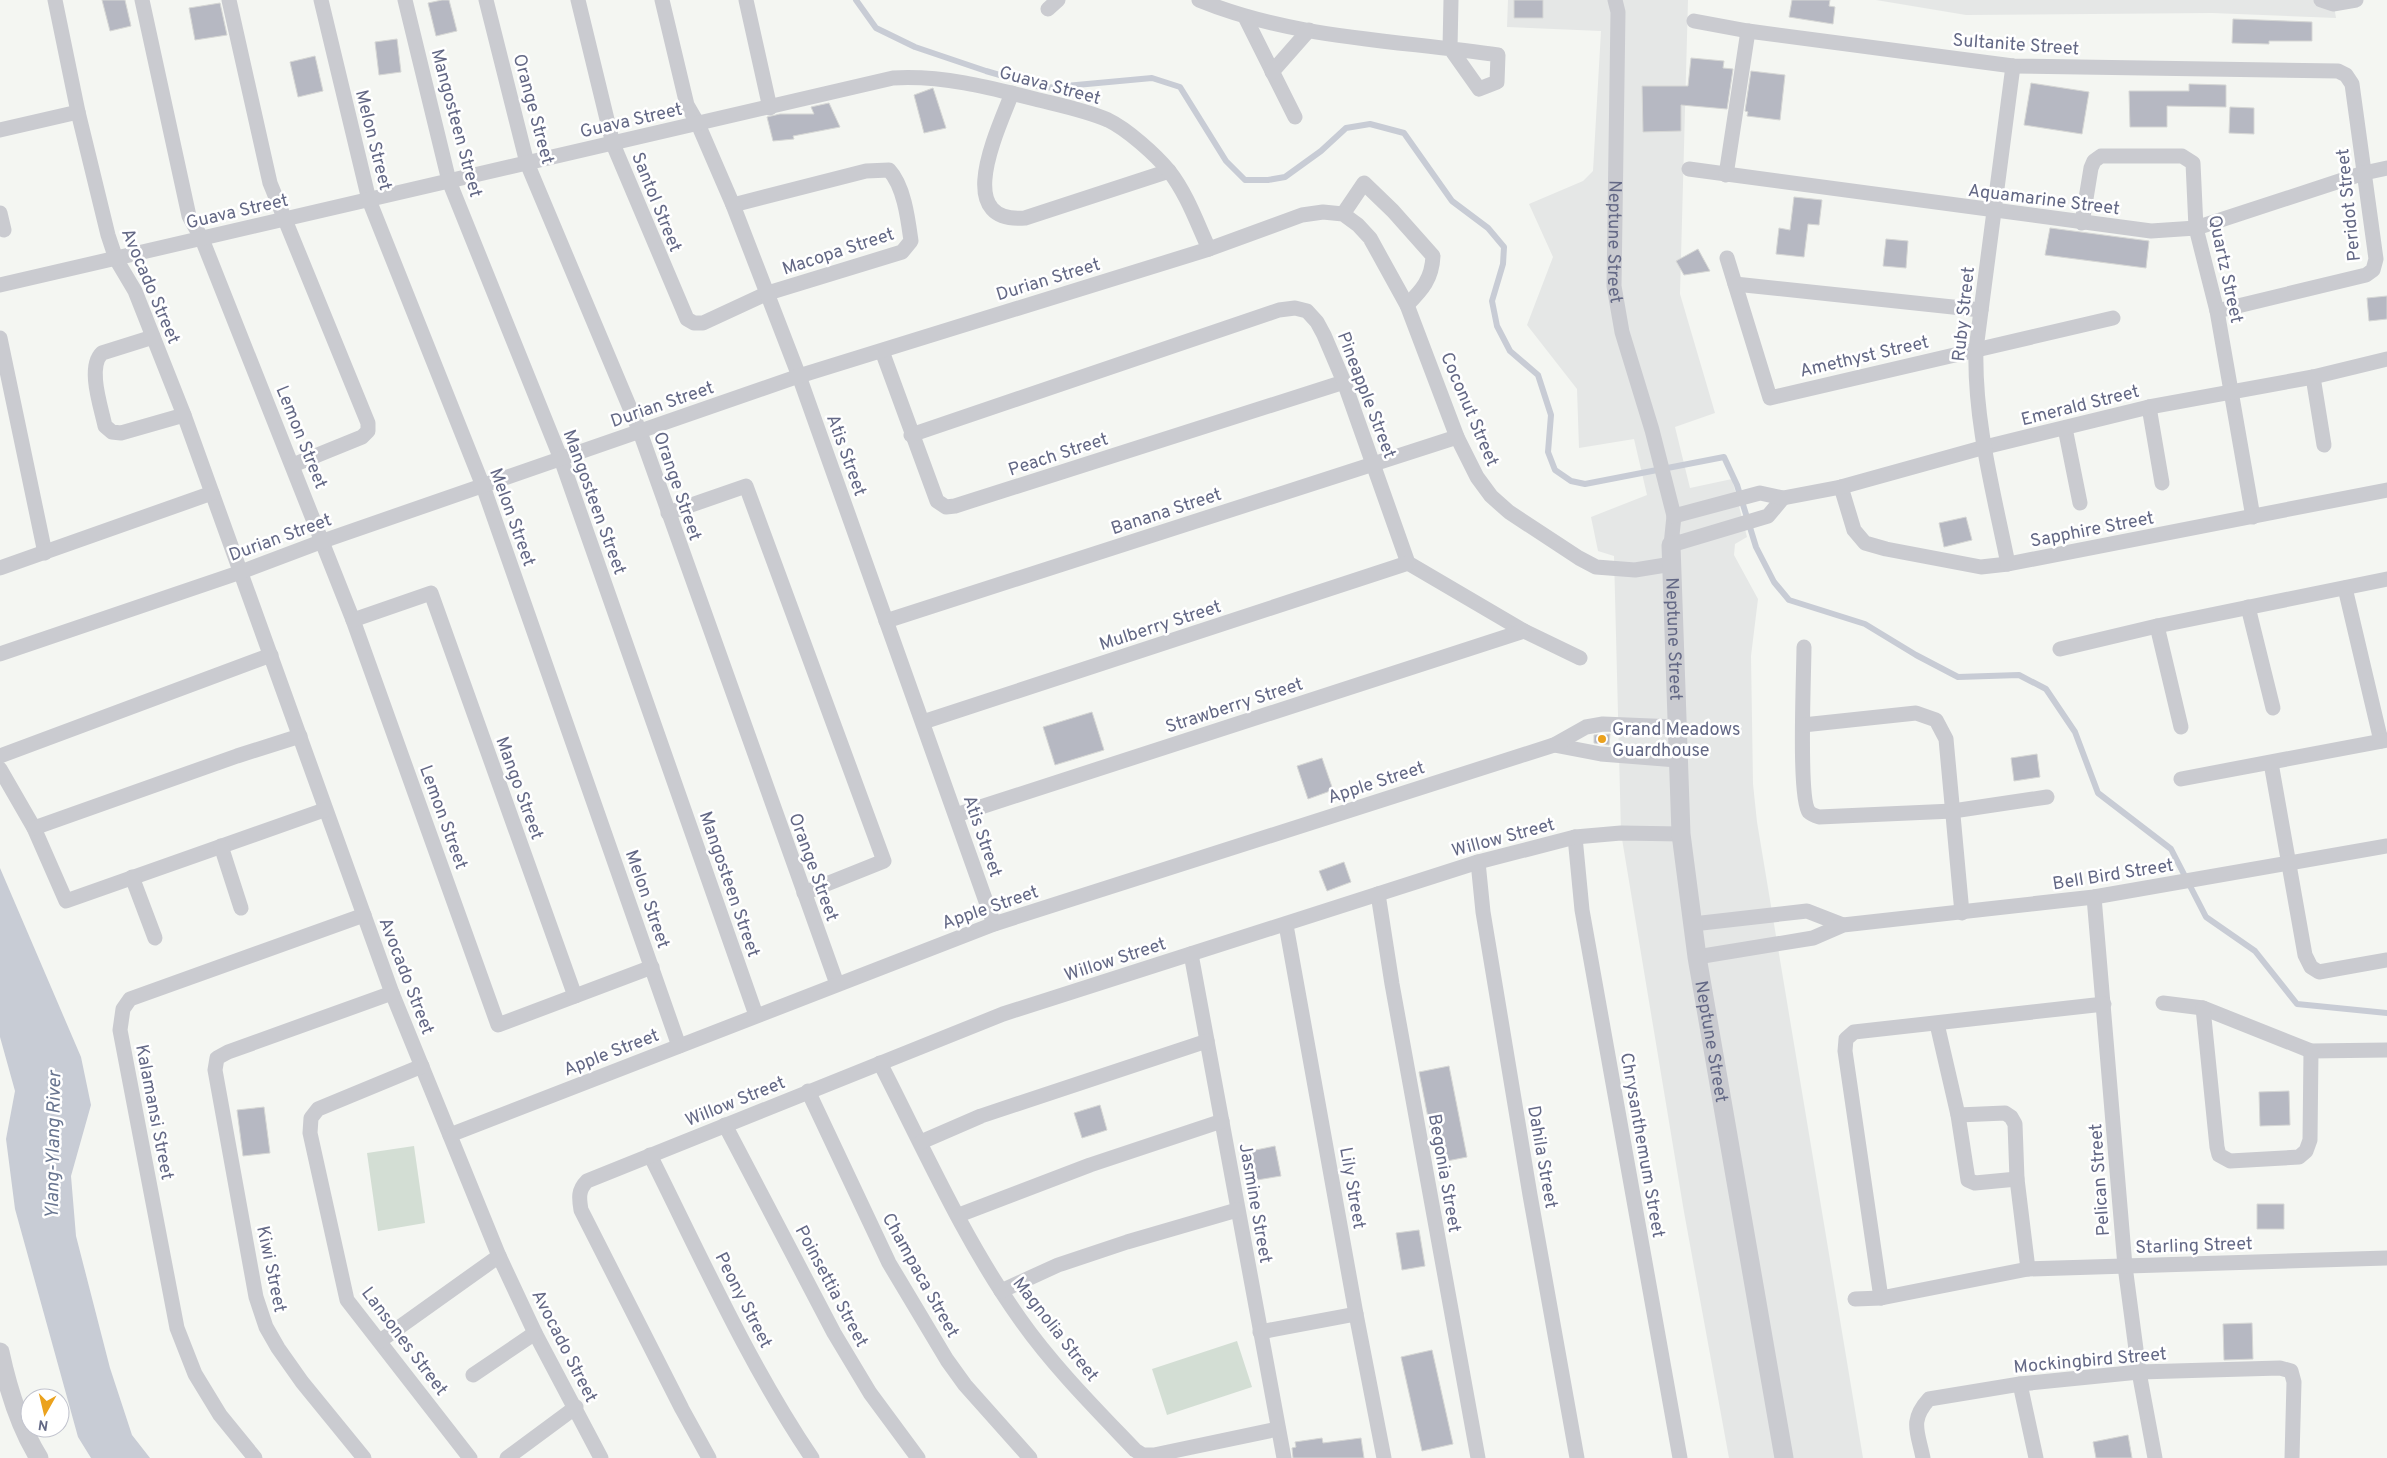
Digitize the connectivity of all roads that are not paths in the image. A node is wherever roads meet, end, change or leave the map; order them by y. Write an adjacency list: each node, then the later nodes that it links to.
1 (56, 0): 24 (street, Avocado Street)
2 (142, 0): 45 (street, Lemon Street)
3 (229, 0): 41 (street)
4 (321, 0): 36 (street, Melon Street)
5 (405, 0): 35 (street, Mangosteen Street)
6 (486, 0): 29 (street, Orange Street)
7 (578, 0): 28 (street, Santol Street)
8 (662, 0): 26 (street, Atis Street)
9 (746, 0): 23 (street)
10 (1199, 0): 15 (street)
11 (1451, 0): 17 (street)
12 (1614, 0): 86 (street, Neptune Street)
13 (2356, 0): 14 (street)
14 (2327, 2)
15 (1245, 17): 17 (street); 21 (street)
16 (1694, 21): 18 (street, Sultanite Street)
17 (1309, 30): 21 (street)
18 (1748, 31): 19 (street, Sultanite Street); 34 (street)
19 (2013, 66): 20 (street, Sultanite Street); 38 (street, Ruby Street)
20 (2338, 71): 33 (street, Peridot Street)
21 (1272, 72): 25 (street)
22 (1012, 93): 23 (street, Guava Street); 32 (street, Guava Street); 32 (street)
23 (770, 108): 26 (street, Guava Street)
24 (78, 112): 27 (street); 47 (street, Avocado Street)
25 (1295, 117)
26 (698, 124): 28 (street, Guava Street); 37 (street, Atis Street)
27 (0, 130)
28 (613, 144): 29 (street, Guava Street); 56 (street, Santol Street)
29 (527, 163): 35 (street, Guava Street); 70 (street, Orange Street)
30 (2387, 168): 33 (street, Aquamarine Street)
31 (1689, 169): 34 (street, Aquamarine Street)
32 (1169, 171): 46 (street, Guava Street)
33 (2364, 173): 43 (street, Aquamarine Street); 54 (street, Peridot Street)
34 (1726, 175): 38 (street, Aquamarine Street)
35 (449, 182): 36 (street, Guava Street); 75 (street, Mangosteen Street)
36 (368, 200): 41 (street, Guava Street); 79 (street, Melon Street)
37 (734, 205): 51 (street, Atis Street); 51 (street, Macopa Street)
38 (1994, 212): 42 (street, Aquamarine Street); 53 (street, Ruby Street)
39 (0, 213): 44 (street)
40 (1343, 214): 46 (street, Durian Street); 52 (street, Coconut Street); 52 (street)
41 (286, 219): 45 (street, Guava Street); 76 (street)
42 (2082, 223): 43 (street, Aquamarine Street); 43 (street, Quartz Street)
43 (2196, 228): 54 (street, Quartz Street)
44 (4, 230)
45 (202, 239): 47 (street, Guava Street); 76 (street, Lemon Street)
46 (1209, 249): 60 (street, Durian Street)
47 (116, 258): 50 (street, Guava Street); 57 (street, Avocado Street)
48 (1727, 258): 49 (street)
49 (1734, 284): 53 (street); 59 (street, Amethyst Street)
50 (0, 285)
51 (768, 293): 56 (street, Macopa Street); 62 (street, Atis Street)
52 (1407, 305): 72 (street, Coconut Street)
53 (1981, 310): 59 (street, Ruby Street)
54 (2216, 311): 65 (street, Quartz Street)
55 (2113, 318): 59 (street, Amethyst Street)
56 (694, 323)
57 (153, 337): 68 (street, Avocado Street); 68 (street)
58 (0, 338): 67 (street)
59 (1976, 349): 74 (street, Ruby Street)
60 (882, 351): 62 (street, Durian Street); 71 (street, Peach Street)
61 (2387, 359): 63 (street, Emerald Street)
62 (799, 376): 70 (street, Durian Street); 100 (street, Atis Street)
63 (2313, 378): 65 (street, Emerald Street); 73 (street)
64 (1344, 382): 71 (street, Pineapple Street); 71 (street, Peach Street); 77 (street, Pineapple Street)
65 (2231, 394): 66 (street, Emerald Street); 87 (street, Quartz Street)
66 (2149, 407): 69 (street, Emerald Street); 78 (street)
67 (7, 408): 90 (street)
68 (184, 415): 82 (street, Avocado Street)
69 (2065, 428): 74 (street, Emerald Street); 84 (street)
70 (640, 432): 75 (street, Durian Street); 85 (street, Orange Street)
71 (911, 435)
72 (1458, 437): 77 (street, Banana Street); 92 (street, Coconut Street)
73 (2324, 445)
74 (1985, 447): 80 (street, Emerald Street); 93 (street, Ruby Street)
75 (562, 459): 79 (street, Durian Street); 154 (street, Mangosteen Street)
76 (293, 465): 88 (street, Lemon Street)
77 (1374, 465): 91 (street, Pineapple Street); 100 (street, Banana Street)
78 (2162, 483)
79 (483, 486): 88 (street, Durian Street); 147 (street, Melon Street)
80 (1841, 487): 83 (street, Emerald Street); 93 (street, Sapphire Street)
81 (2387, 490): 87 (street, Sapphire Street)
82 (212, 493): 90 (street); 95 (street, Avocado Street)
83 (1783, 498): 86 (street, Emerald Street); 89 (street)
84 (2080, 503)
85 (668, 513): 133 (street, Orange Street); 133 (street)
86 (1674, 516): 89 (street, Neptune Street)
87 (2253, 516): 93 (street, Sapphire Street)
88 (323, 541): 95 (street, Durian Street); 99 (street, Lemon Street)
89 (1671, 545): 92 (street, Neptune Street)
90 (45, 553): 94 (street)
91 (1408, 563): 102 (street); 109 (street, Mulberry Street)
92 (1672, 564): 111 (street, Neptune Street)
93 (2008, 564)
94 (0, 568)
95 (241, 572): 105 (street, Durian Street); 106 (street, Avocado Street)
96 (2387, 580): 97 (street)
97 (2344, 588): 98 (street); 114 (street)
98 (2248, 607): 101 (street); 108 (street)
99 (353, 620): 150 (street, Mango Street); 150 (street, Lemon Street)
100 (886, 621): 109 (street, Atis Street)
101 (2157, 626): 104 (street); 112 (street)
102 (1524, 631): 107 (street); 124 (street, Strawberry Street)
103 (1804, 647): 110 (street)
104 (2060, 649)
105 (0, 654)
106 (271, 655): 113 (street, Avocado Street); 116 (street)
107 (1580, 658)
108 (2273, 708)
109 (923, 722): 124 (street, Atis Street)
110 (1802, 725): 123 (street); 123 (street)
111 (1676, 727): 115 (street, Apple Street); 117 (street, Neptune Street)
112 (2181, 727)
113 (300, 736): 122 (street, Avocado Street); 125 (street)
114 (2384, 741): 118 (street)
115 (1554, 745): 117 (street, Apple Street); 139 (street, Apple Street)
116 (0, 756)
117 (1677, 760): 126 (street, Neptune Street)
118 (2271, 763): 120 (street); 131 (street)
119 (0, 769): 125 (street)
120 (2181, 779)
121 (2047, 797): 123 (street)
122 (324, 810): 128 (street); 138 (street, Avocado Street)
123 (1953, 811): 137 (street)
124 (956, 815): 139 (street, Atis Street)
125 (34, 828): 132 (street)
126 (1681, 834): 127 (street, Willow Street); 140 (street, Neptune Street)
127 (1575, 837): 130 (street, Willow Street); 203 (street, Chrysanthemum Street)
128 (221, 846): 132 (street); 136 (street)
129 (2387, 846): 131 (street, Bell Bird Street)
130 (1478, 862): 134 (street, Willow Street); 202 (street, Dahila Street)
131 (2288, 865): 135 (street, Bell Bird Street); 146 (street)
132 (132, 877): 143 (street)
133 (804, 893): 148 (street, Orange Street)
134 (1378, 894): 141 (street, Willow Street); 201 (street, Begonia Street)
135 (2094, 897): 137 (street, Bell Bird Street); 152 (street, Pelican Street)
136 (241, 908)
137 (1962, 913): 142 (street, Bell Bird Street)
138 (364, 915): 149 (street, Avocado Street); 190 (street, Kalamansi Street)
139 (994, 924): 148 (street, Apple Street)
140 (1693, 924): 142 (street, Bell Bird Street); 145 (street, Neptune Street)
141 (1286, 925): 144 (street, Willow Street); 179 (street, Lily Street)
142 (1842, 925): 145 (street, Bell Bird Street)
143 (155, 938)
144 (1191, 954): 156 (street, Jasmine Street); 160 (street, Willow Street)
145 (1697, 957): 204 (street, Neptune Street)
146 (2387, 960)
147 (652, 967): 150 (street); 157 (street, Melon Street)
148 (837, 984): 154 (street, Apple Street)
149 (392, 993): 161 (street, Avocado Street); 191 (street, Kiwi Street)
150 (575, 996)
151 (2163, 1003): 153 (street)
152 (2104, 1004): 155 (street); 174 (street, Pelican Street)
153 (2203, 1008): 159 (street); 159 (street)
154 (756, 1015): 157 (street, Apple Street)
155 (1937, 1024): 163 (street); 177 (street)
156 (1207, 1042): 164 (street, Jasmine Street); 167 (street)
157 (679, 1046): 166 (street, Apple Street)
158 (2387, 1050): 159 (street)
159 (2311, 1051)
160 (880, 1063): 162 (street, Willow Street); 167 (street, Magnolia Street)
161 (422, 1066): 166 (street, Avocado Street); 182 (street, Lansones Street)
162 (808, 1092): 165 (street, Willow Street); 198 (street, Champaca Street)
163 (1958, 1115): 169 (street); 169 (street)
164 (1222, 1121): 170 (street, Jasmine Street); 171 (street)
165 (725, 1125): 168 (street, Willow Street); 197 (street, Poinsettia Street)
166 (450, 1135): 172 (street, Avocado Street)
167 (921, 1142): 171 (street, Magnolia Street)
168 (650, 1155): 195 (street, Willow Street); 196 (street, Peony Street)
169 (2017, 1179): 175 (street)
170 (1237, 1210): 176 (street); 180 (street, Jasmine Street)
171 (959, 1215): 176 (street, Magnolia Street)
172 (499, 1256): 181 (street, Avocado Street); 182 (street)
173 (2387, 1258): 174 (street, Starling Street)
174 (2125, 1266): 175 (street, Starling Street); 184 (street, Pelican Street)
175 (2028, 1269): 177 (street, Starling Street)
176 (1001, 1292): 188 (street, Magnolia Street)
177 (1881, 1298): 178 (street, Starling Street)
178 (1855, 1299)
179 (1356, 1314): 180 (street); 200 (street, Lily Street)
180 (1260, 1332): 188 (street, Jasmine Street)
181 (535, 1333): 185 (street); 187 (street, Avocado Street)
182 (380, 1341): 192 (street, Lansones Street)
183 (0, 1352): 189 (street)
184 (2139, 1372): 186 (street, Mockingbird Street); 207 (street, Pelican Street); 208 (street, Mockingbird Street)
185 (473, 1375)
186 (2020, 1384): 205 (street, Mockingbird Street); 206 (street)
187 (576, 1407): 193 (street); 194 (street, Avocado Street)
188 (1278, 1429): 199 (street, Jasmine Street)
189 (39, 1458)
190 (255, 1458)
191 (364, 1458)
192 (470, 1458)
193 (507, 1458)
194 (601, 1458)
195 (709, 1458)
196 (812, 1458)
197 (918, 1458)
198 (1030, 1458)
199 (1284, 1458)
200 (1384, 1458)
201 (1478, 1458)
202 (1578, 1458)
203 (1680, 1458)
204 (1784, 1458)
205 (1923, 1458)
206 (2036, 1458)
207 (2155, 1458)
208 (2292, 1458)

